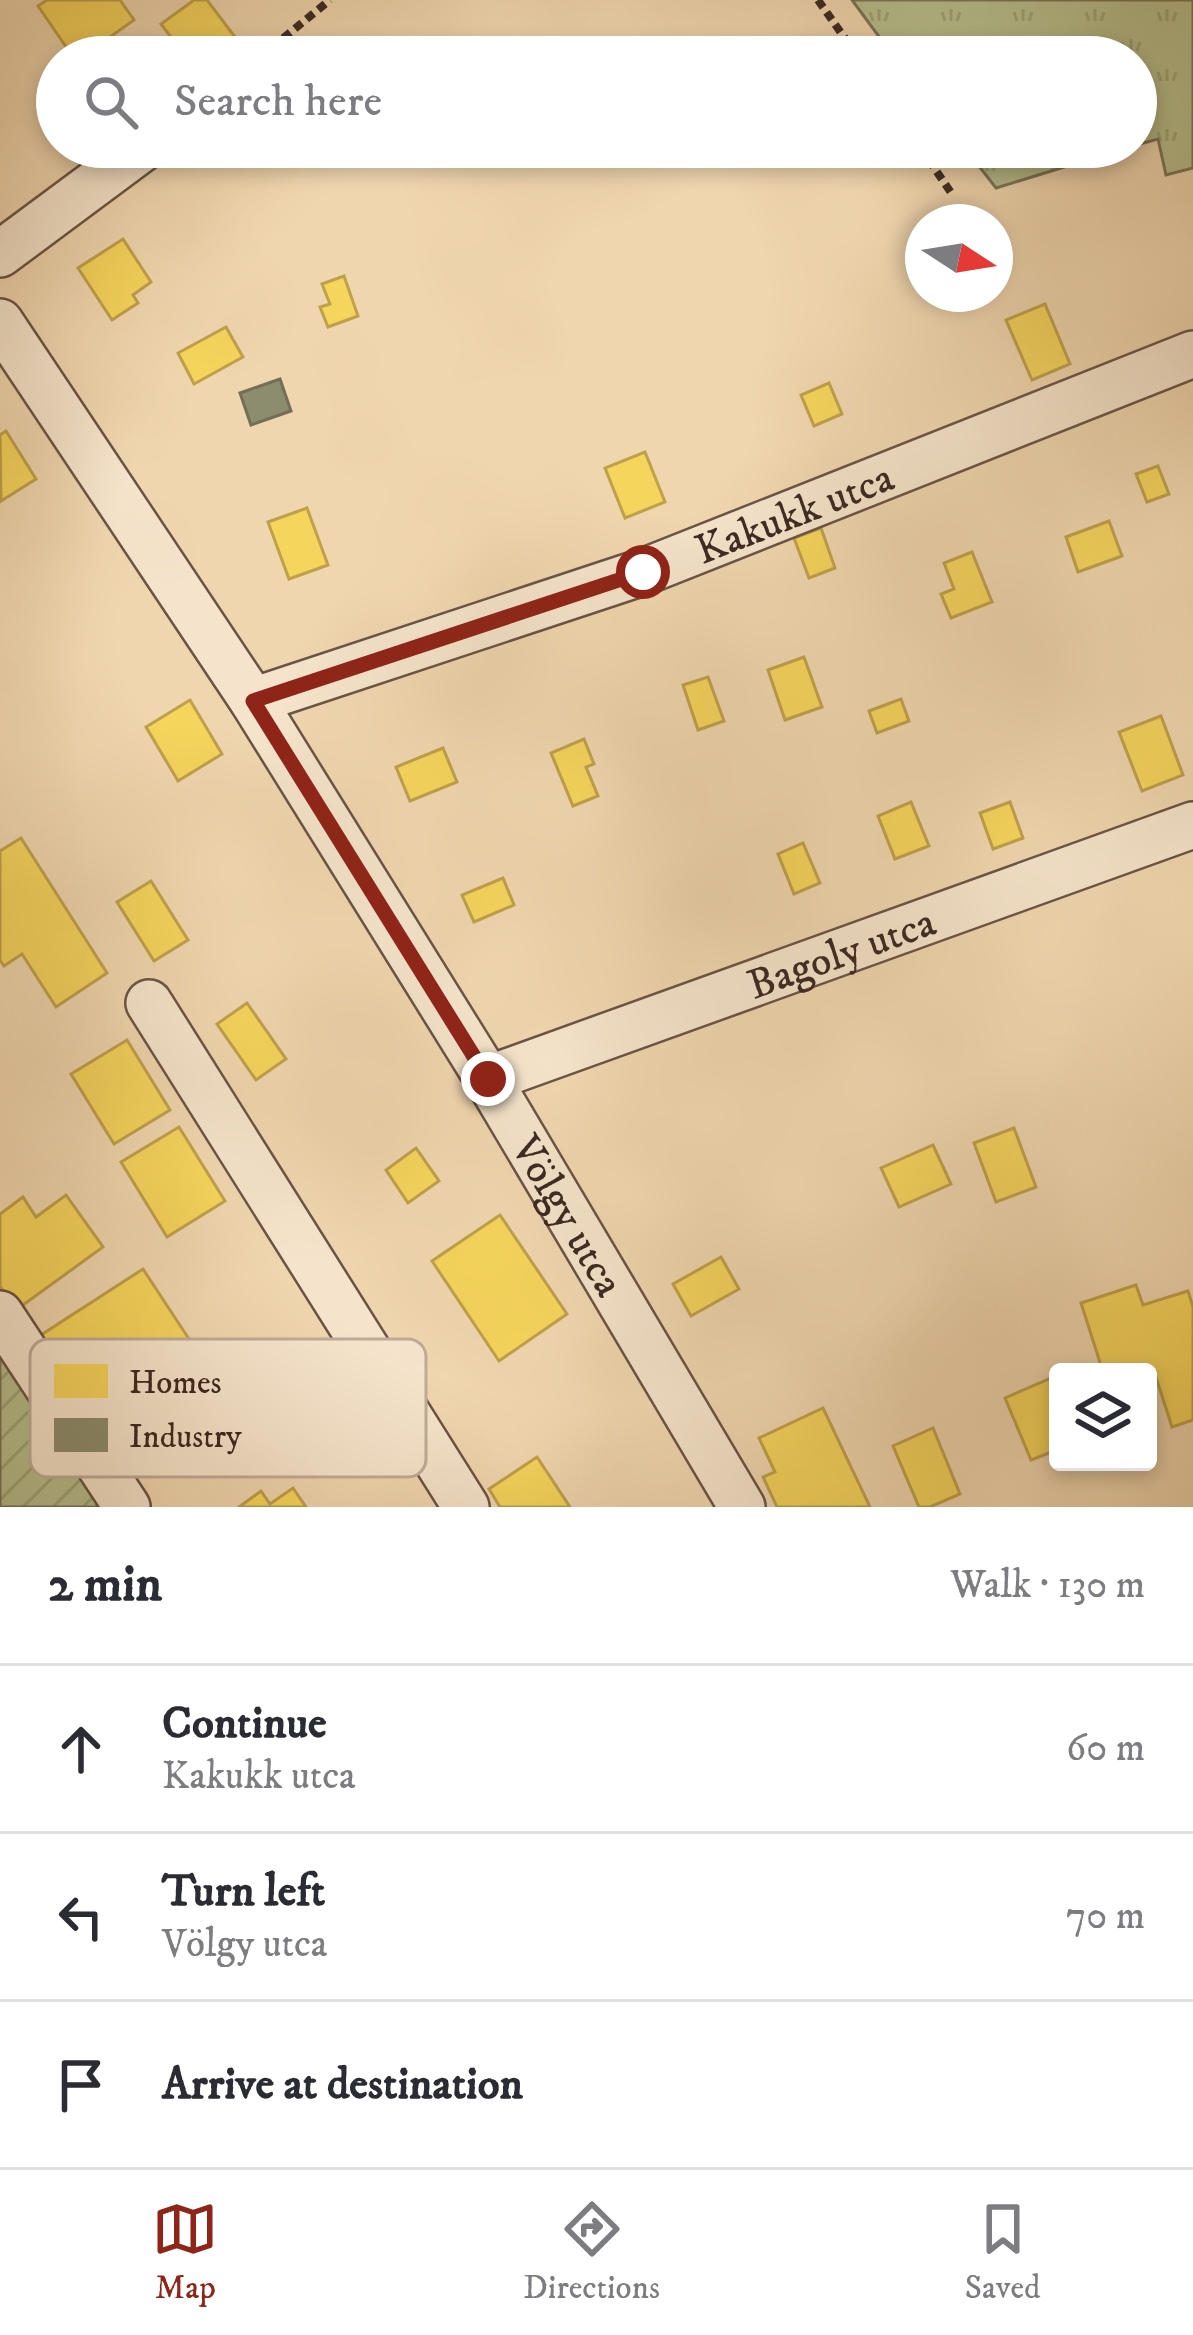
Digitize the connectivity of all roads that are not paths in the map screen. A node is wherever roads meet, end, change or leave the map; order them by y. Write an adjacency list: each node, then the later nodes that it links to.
1 (115, 168): 2 (street)
2 (0, 254)
3 (0, 322): 5 (street, Völgy utca)
4 (1193, 354): 5 (street, Kakukk utca)
5 (253, 701): 8 (street, Völgy utca)
6 (1193, 825): 8 (street, Bagoly utca)
7 (148, 1003): 10 (street)
8 (488, 1079): 16 (street, Völgy utca)
9 (0, 1314): 11 (street)
10 (360, 1339)
11 (30, 1360)
12 (426, 1444): 15 (street)
13 (107, 1477): 14 (street)
14 (127, 1507)
15 (466, 1507)
16 (742, 1507)

